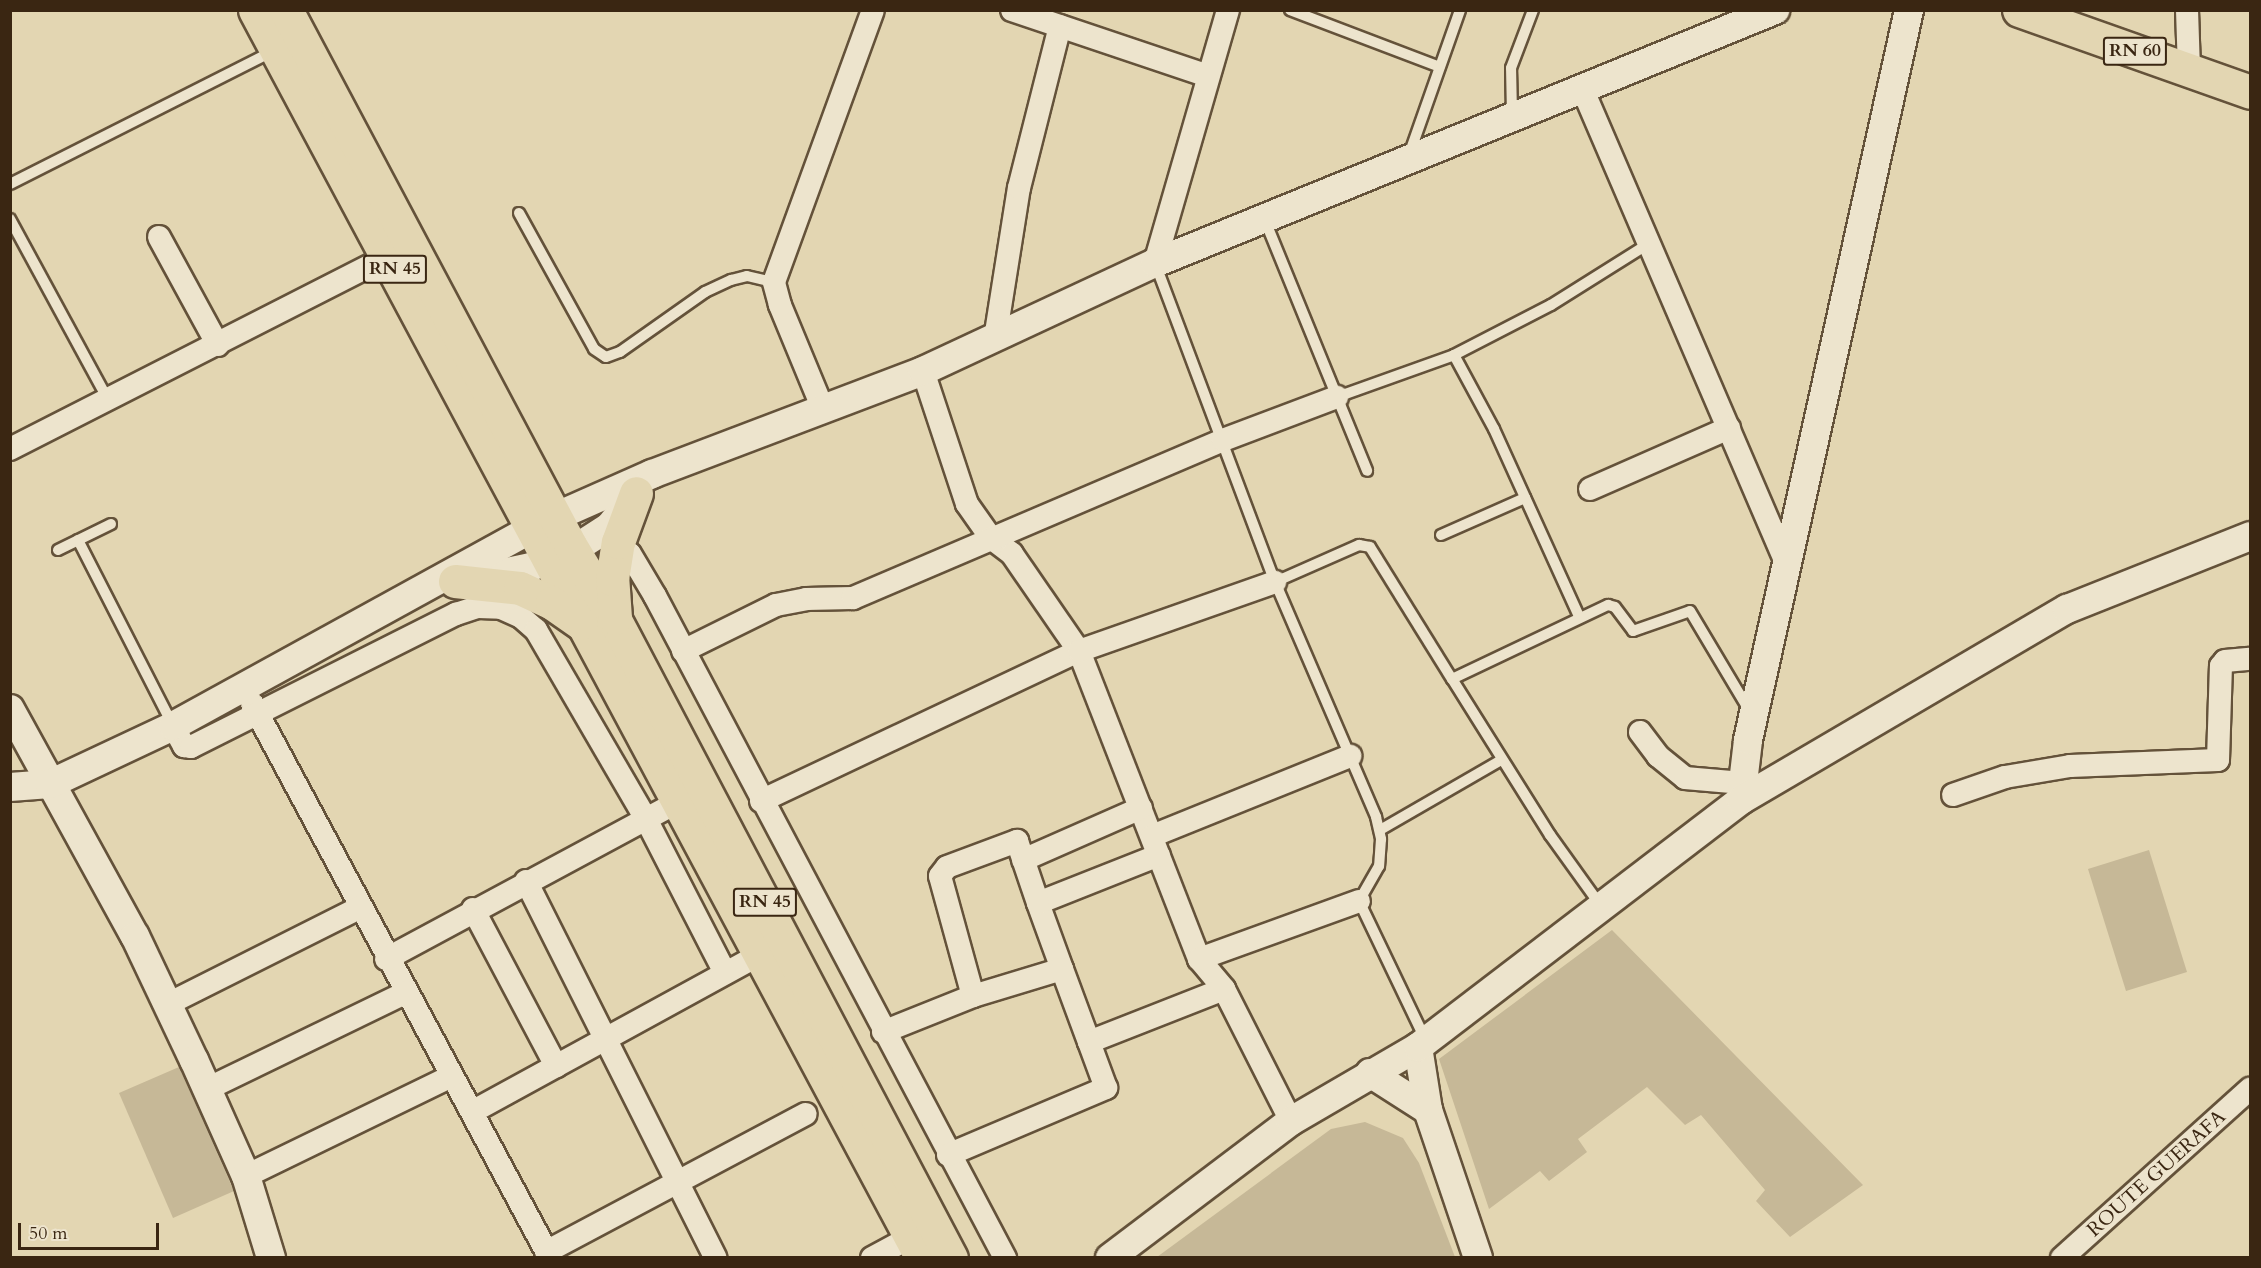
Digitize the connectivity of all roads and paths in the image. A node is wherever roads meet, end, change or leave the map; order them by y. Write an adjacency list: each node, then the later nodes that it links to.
1 (255, 10): 14 (main road, RN 45)
2 (286, 10): 21 (main road, RN 45)
3 (873, 10): 31 (street)
4 (1012, 10): 13 (street)
5 (1228, 10): 17 (street)
6 (1290, 10): 15 (lane)
7 (1461, 10): 15 (lane)
8 (1533, 10): 20 (lane)
9 (1775, 10): 18 (street)
10 (1909, 10): 55 (street)
11 (2019, 10): 16 (main road, RN 60)
12 (2187, 10): 16 (street)
13 (1060, 26): 17 (street); 32 (street)
14 (276, 50): 21 (main road, RN 45); 23 (lane)
15 (1440, 67): 22 (lane)
16 (2189, 69): 19 (main road, RN 60)
17 (1208, 76): 30 (street)
18 (1582, 88): 20 (street); 28 (street)
19 (2250, 92)
20 (1512, 116): 22 (street)
21 (347, 152): 29 (main road, RN 45); 46 (main road, RN 45)
22 (1408, 158): 25 (street)
23 (10, 184)
24 (519, 213): 31 (lane)
25 (1264, 218): 30 (street); 36 (lane)
26 (11, 219): 37 (lane)
27 (159, 237): 33 (street)
28 (1650, 243): 34 (lane); 39 (street)
29 (388, 256): 33 (street); 46 (main road, RN 45)
30 (1155, 263): 32 (street); 40 (lane)
31 (774, 282): 38 (street)
32 (995, 339): 35 (street)
33 (218, 345): 37 (street)
34 (1454, 355): 36 (lane); 45 (lane)
35 (923, 370): 38 (street); 50 (street)
36 (1337, 397): 40 (street); 42 (lane)
37 (109, 402): 41 (street)
38 (823, 409): 43 (street)
39 (1729, 428): 44 (street); 55 (street)
40 (1223, 440): 50 (street); 57 (lane)
41 (10, 449)
42 (1367, 471)
43 (644, 483): 46 (street); 53 (main road); 54 (street)
44 (1590, 489)
45 (1525, 498): 48 (lane); 58 (lane)
46 (544, 522): 54 (main road, RN 45); 56 (street)
47 (111, 524): 51 (lane)
48 (1441, 535)
49 (2250, 536): 78 (street)
50 (991, 538): 61 (street); 62 (street)
51 (78, 540): 52 (lane); 71 (lane)
52 (58, 550)
53 (617, 551): 59 (main road); 61 (street)
54 (561, 555): 56 (street); 59 (main road, RN 45)
55 (1788, 567): 70 (street)
56 (443, 581): 59 (main road); 60 (street)
57 (1275, 582): 62 (street); 65 (lane); 74 (lane)
58 (1579, 616): 65 (lane); 70 (lane)
59 (599, 622): 81 (main road, RN 45); 123 (main road, RN 45)
60 (330, 638): 64 (street); 66 (street)
61 (683, 651): 80 (street)
62 (1079, 651): 80 (street); 82 (street)
63 (2250, 659): 79 (street)
64 (342, 669): 68 (street); 83 (street)
65 (1452, 679): 75 (lane)
66 (242, 686): 68 (street); 71 (street)
67 (10, 709): 76 (street)
68 (258, 714): 71 (street); 90 (street)
69 (10, 716): 73 (street)
70 (1753, 718): 78 (street)
71 (173, 726): 76 (street)
72 (1640, 732): 78 (street)
73 (10, 735)
74 (1350, 756): 84 (lane); 85 (street)
75 (1501, 760): 84 (lane); 91 (lane)
76 (50, 784): 77 (street); 101 (street)
77 (10, 787)
78 (1742, 791): 91 (street)
79 (1953, 795)
80 (761, 801): 102 (street)
81 (677, 802): 83 (street); 93 (main road, RN 45)
82 (1141, 808): 85 (street); 86 (street)
83 (646, 819): 87 (street); 97 (street)
84 (1380, 830): 88 (lane)
85 (1156, 845): 89 (street); 95 (street)
86 (1023, 860): 89 (street); 100 (street)
87 (526, 881): 92 (street); 103 (street)
88 (1359, 901): 95 (street); 105 (lane)
89 (1038, 903): 96 (street)
90 (361, 908): 94 (street); 101 (street)
91 (1602, 908): 105 (street)
92 (473, 909): 94 (street); 106 (street)
93 (763, 953): 97 (street); 118 (main road, RN 45)
94 (386, 959): 99 (street)
95 (1199, 959): 98 (street)
96 (1062, 969): 100 (street); 104 (street)
97 (725, 973): 103 (street)
98 (1224, 989): 104 (street); 114 (street)
99 (407, 992): 108 (street); 109 (street)
100 (974, 996): 102 (street)
101 (166, 1005): 109 (street)
102 (883, 1032): 115 (street)
103 (607, 1039): 106 (street); 117 (street)
104 (1089, 1042): 115 (street)
105 (1422, 1044): 107 (street); 111 (street)
106 (556, 1066): 112 (street)
107 (1370, 1072): 111 (street); 114 (street)
108 (452, 1076): 112 (street); 116 (street)
109 (207, 1089): 116 (street)
110 (2250, 1089): 127 (street, ROUTE GUERAFA)
111 (1428, 1110): 126 (street)
112 (472, 1112): 119 (street)
113 (806, 1114): 117 (street)
114 (1291, 1121): 125 (street)
115 (948, 1155): 124 (street)
116 (246, 1176): 120 (street)
117 (678, 1181): 119 (street); 121 (street)
118 (916, 1247): 122 (street)
119 (548, 1255)
120 (271, 1257)
121 (716, 1257)
122 (872, 1257)
123 (951, 1257)
124 (1005, 1257)
125 (1110, 1257)
126 (1478, 1257)
127 (2062, 1257)

